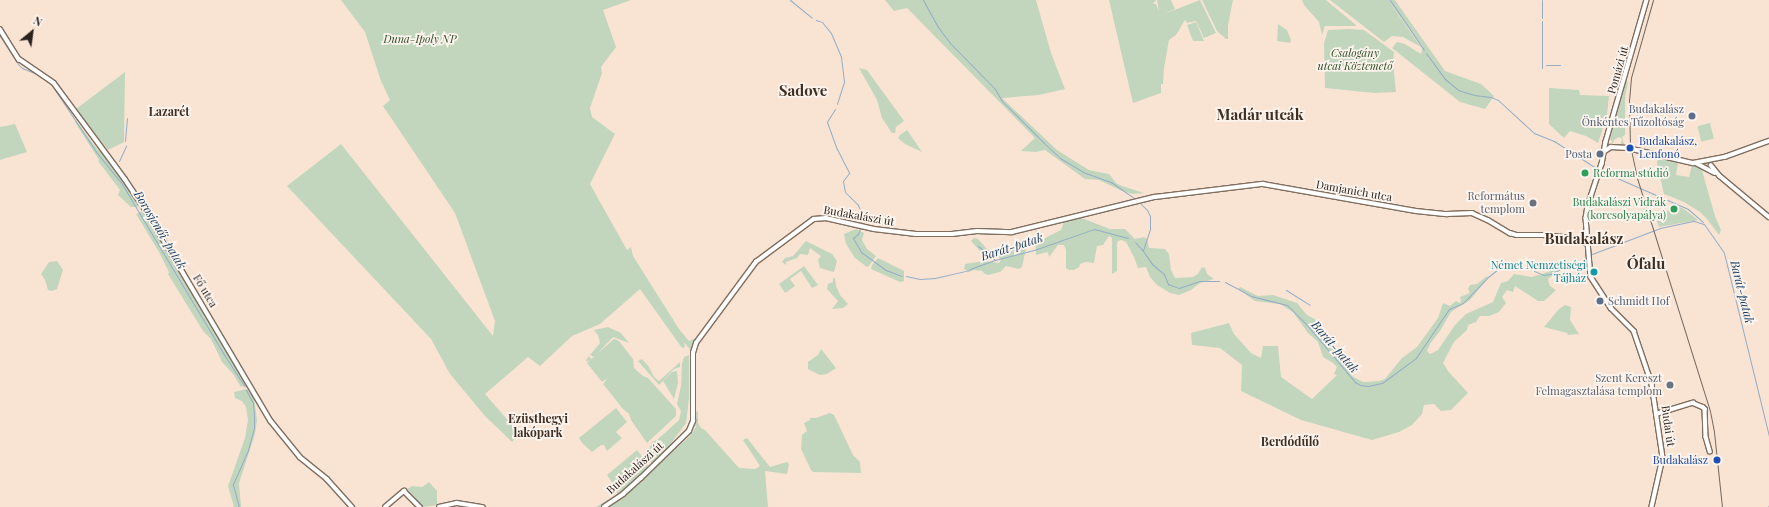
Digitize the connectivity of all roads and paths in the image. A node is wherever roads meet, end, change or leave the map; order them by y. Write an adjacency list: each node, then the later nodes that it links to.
1 (1647, 0): 4 (main road, Pomázi út)
2 (0, 29): 17 (main road, Fő utca)
3 (1769, 141): 5 (main road)
4 (1609, 146): 7 (main road); 13 (main road)
5 (1725, 157): 6 (main road); 9 (main road)
6 (1706, 161): 7 (main road); 8 (main road); 9 (main road)
7 (1693, 162): 8 (main road)
8 (1703, 166): 9 (main road)
9 (1710, 166): 11 (main road)
10 (1130, 203): 12 (main road, Damjanich utca); 22 (main road, Budakalászi út)
11 (1769, 217)
12 (1571, 238): 13 (main road); 14 (main road)
13 (1588, 238): 14 (main road, Budai út)
14 (1588, 244): 15 (main road, Budai út)
15 (1659, 412): 16 (main road); 23 (main road, Budai út)
16 (1710, 451)
17 (352, 507)
18 (385, 507): 19 (main road)
19 (420, 507)
20 (439, 507): 21 (main road)
21 (483, 507)
22 (604, 507)
23 (1652, 507)

